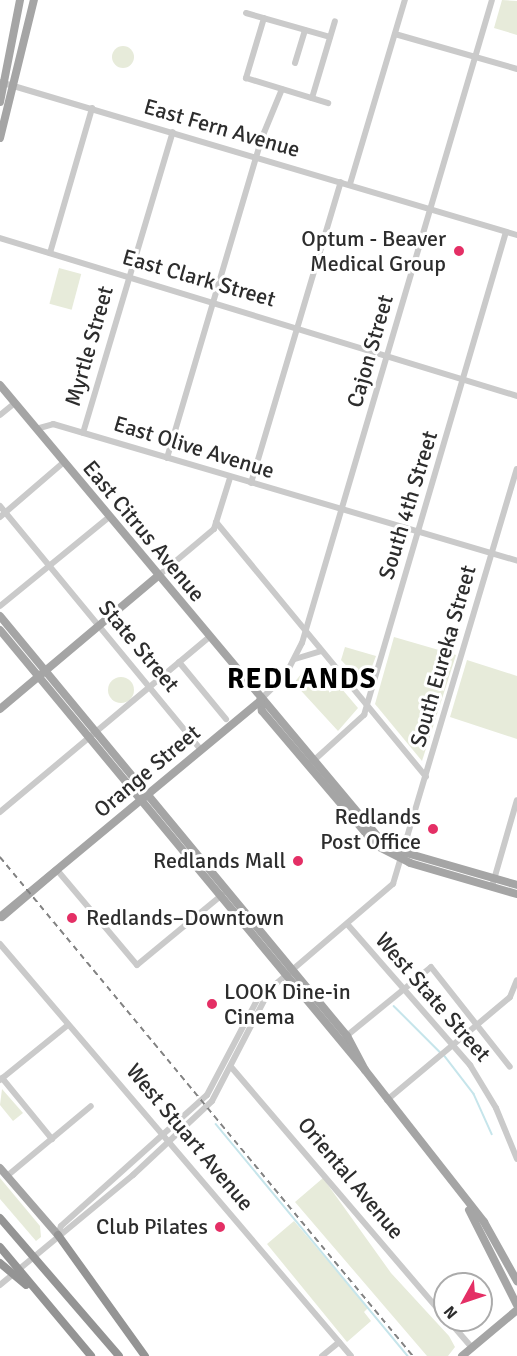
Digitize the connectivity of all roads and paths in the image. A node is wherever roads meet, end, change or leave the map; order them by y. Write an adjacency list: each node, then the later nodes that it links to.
1 (21, 0): 14 (main road)
2 (34, 0): 15 (main road)
3 (405, 0): 9 (street)
4 (492, 0): 11 (street, Cajon Street)
5 (246, 13): 6 (street)
6 (264, 18): 8 (street); 16 (street)
7 (335, 21): 10 (street)
8 (304, 30): 10 (street); 12 (street)
9 (395, 34): 11 (street); 25 (street)
10 (330, 37): 17 (street)
11 (475, 57): 13 (street); 26 (street, Cajon Street)
12 (295, 63)
13 (517, 69)
14 (2, 86): 15 (street, East Fern Avenue); 18 (main road)
15 (15, 86): 20 (street, East Fern Avenue); 22 (main road)
16 (282, 89): 17 (street); 23 (street)
17 (312, 98): 19 (street)
18 (0, 102)
19 (328, 103)
20 (92, 108): 21 (street, East Fern Avenue); 30 (street)
21 (172, 132): 23 (street, East Fern Avenue); 31 (street, Myrtle Street)
22 (0, 138)
23 (256, 157): 24 (street, East Fern Avenue); 32 (street)
24 (341, 182): 25 (street, East Fern Avenue); 33 (street)
25 (350, 184): 26 (street, East Fern Avenue)
26 (430, 207): 27 (street, East Fern Avenue); 34 (street, Cajon Street)
27 (506, 232): 28 (street, East Fern Avenue); 35 (street, South 4th Street)
28 (517, 235)
29 (0, 238): 30 (street, East Clark Street)
30 (50, 253): 31 (street, East Clark Street)
31 (129, 276): 32 (street, East Clark Street); 41 (street, Myrtle Street)
32 (213, 302): 33 (street, East Clark Street); 42 (street)
33 (298, 326): 34 (street, East Clark Street); 46 (street)
34 (387, 356): 35 (street, East Clark Street); 48 (street, Cajon Street)
35 (464, 382): 37 (street, East Clark Street); 52 (street, South 4th Street)
36 (0, 385): 38 (main road, East Citrus Avenue)
37 (517, 396)
38 (15, 403): 39 (street); 40 (main road, East Citrus Avenue)
39 (0, 415)
40 (36, 429): 41 (street, East Olive Avenue); 43 (main road, East Citrus Avenue)
41 (83, 433): 42 (street, East Olive Avenue)
42 (167, 458): 45 (street, East Olive Avenue)
43 (64, 462): 49 (street); 50 (main road, East Citrus Avenue)
44 (517, 469): 53 (street, South Eureka Street)
45 (230, 478): 46 (street, East Olive Avenue); 51 (street)
46 (251, 483): 48 (street, East Olive Avenue)
47 (0, 506): 49 (street, State Street)
48 (342, 510): 52 (street, East Olive Avenue); 61 (street, Cajon Street)
49 (3, 515): 55 (street, State Street)
50 (109, 517): 55 (street); 56 (main road, East Citrus Avenue)
51 (216, 522): 56 (street); 61 (street)
52 (419, 532): 53 (street, East Olive Avenue); 70 (street, South 4th Street)
53 (492, 554): 54 (street, East Olive Avenue); 76 (street, South Eureka Street)
54 (517, 561)
55 (49, 565): 57 (street); 59 (street, State Street)
56 (158, 576): 59 (main road); 62 (main road, East Citrus Avenue)
57 (0, 606)
58 (0, 616): 66 (main road)
59 (99, 626): 66 (main road); 68 (street, State Street)
60 (0, 630): 67 (main road)
61 (305, 632): 63 (street); 64 (street, Cajon Street)
62 (209, 637): 65 (street); 69 (main road, East Citrus Avenue)
63 (321, 651): 64 (street); 70 (street)
64 (295, 659): 69 (street, Cajon Street)
65 (179, 662): 68 (street); 72 (street)
66 (45, 670): 67 (main road); 73 (main road)
67 (39, 677): 71 (main road); 73 (main road)
68 (149, 686): 73 (street); 74 (street, State Street)
69 (260, 700): 74 (main road, Orange Street); 75 (main road, East Citrus Avenue)
70 (367, 706): 75 (street, South 4th Street); 76 (street)
71 (0, 709)
72 (226, 719)
73 (93, 734): 77 (main road); 79 (street)
74 (201, 750): 77 (main road, Orange Street)
75 (311, 763): 80 (main road, East Citrus Avenue)
76 (426, 777): 80 (street, South Eureka Street)
77 (144, 797): 81 (main road, Orange Street); 84 (main road)
78 (517, 800): 82 (street)
79 (0, 812)
80 (402, 856): 82 (main road, East Citrus Avenue); 87 (street, South Eureka Street)
81 (57, 870): 84 (street); 86 (main road, Orange Street)
82 (493, 882): 83 (main road); 85 (main road)
83 (517, 885)
84 (224, 893): 89 (main road); 90 (main road)
85 (517, 894)
86 (0, 917)
87 (348, 925): 89 (street, South Eureka Street); 92 (street, West State Street)
88 (0, 944): 95 (street, West Stuart Avenue)
89 (294, 970): 90 (street, South Eureka Street); 96 (main road)
90 (286, 976): 93 (street, South Eureka Street); 97 (main road)
91 (517, 980): 94 (street)
92 (402, 991): 94 (street); 96 (street); 98 (street, West State Street)
93 (267, 995): 99 (street, South Eureka Street); 101 (street)
94 (479, 1023): 98 (street); 100 (street)
95 (68, 1025): 103 (street); 106 (street, West Stuart Avenue)
96 (347, 1036): 97 (street); 102 (main road)
97 (339, 1043): 102 (main road)
98 (453, 1045): 104 (street); 109 (street, West State Street)
99 (227, 1064): 101 (street, Oriental Avenue); 106 (street, South Eureka Street)
100 (510, 1067)
101 (234, 1069): 108 (street); 120 (street, Oriental Avenue)
102 (364, 1070): 104 (main road)
103 (1, 1079): 107 (street)
104 (387, 1100): 112 (main road)
105 (91, 1106): 107 (street)
106 (165, 1134): 108 (street, West Stuart Avenue); 114 (street, South Eureka Street)
107 (52, 1139): 111 (street)
108 (170, 1140): 114 (street); 124 (street, West Stuart Avenue)
109 (517, 1159)
110 (0, 1168): 111 (main road)
111 (7, 1176): 114 (main road)
112 (466, 1204): 117 (main road); 121 (main road)
113 (0, 1218): 127 (highway)
114 (58, 1235): 119 (street); 128 (highway)
115 (3, 1251): 118 (highway)
116 (0, 1263): 118 (highway)
117 (517, 1281)
118 (28, 1284): 126 (highway)
119 (0, 1285)
120 (433, 1302)
121 (517, 1305)
122 (517, 1310): 125 (main road)
123 (459, 1332): 125 (street, Oriental Avenue)
124 (339, 1342): 129 (street); 130 (street, West Stuart Avenue)
125 (472, 1348): 131 (main road)
126 (91, 1356)
127 (119, 1356)
128 (145, 1356)
129 (322, 1356)
130 (351, 1356)
131 (462, 1356)

